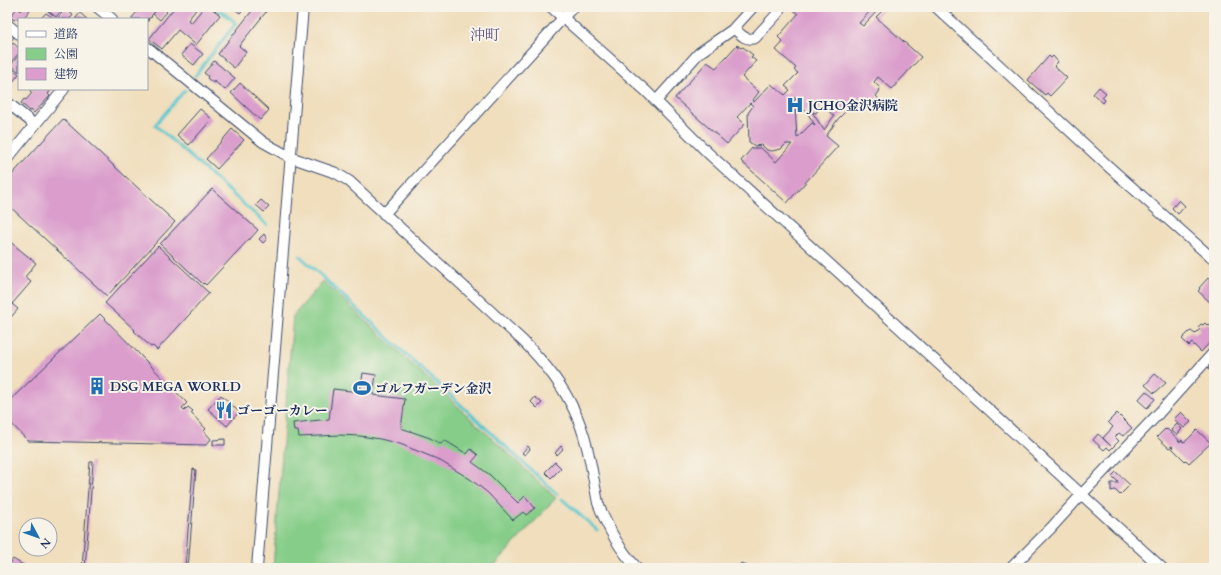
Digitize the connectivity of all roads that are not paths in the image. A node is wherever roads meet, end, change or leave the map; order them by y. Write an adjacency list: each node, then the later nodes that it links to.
1 (97, 7): 8 (street)
2 (303, 7): 18 (street)
3 (551, 7): 9 (street)
4 (573, 7): 9 (street)
5 (753, 7): 11 (street)
6 (780, 7): 11 (street)
7 (936, 7): 21 (street)
8 (111, 18)
9 (563, 18): 15 (street); 20 (street)
10 (7, 24): 12 (street)
11 (734, 28): 15 (street)
12 (18, 33)
13 (148, 48): 18 (street)
14 (63, 90): 17 (street)
15 (656, 101): 23 (street)
16 (7, 102): 17 (street)
17 (35, 124): 19 (street)
18 (290, 157): 20 (street); 24 (street)
19 (7, 159)
20 (384, 214): 25 (street)
21 (1214, 260)
22 (1214, 352): 23 (street)
23 (1081, 495): 26 (street); 27 (street)
24 (257, 568)
25 (637, 568)
26 (1011, 568)
27 (1162, 568)

